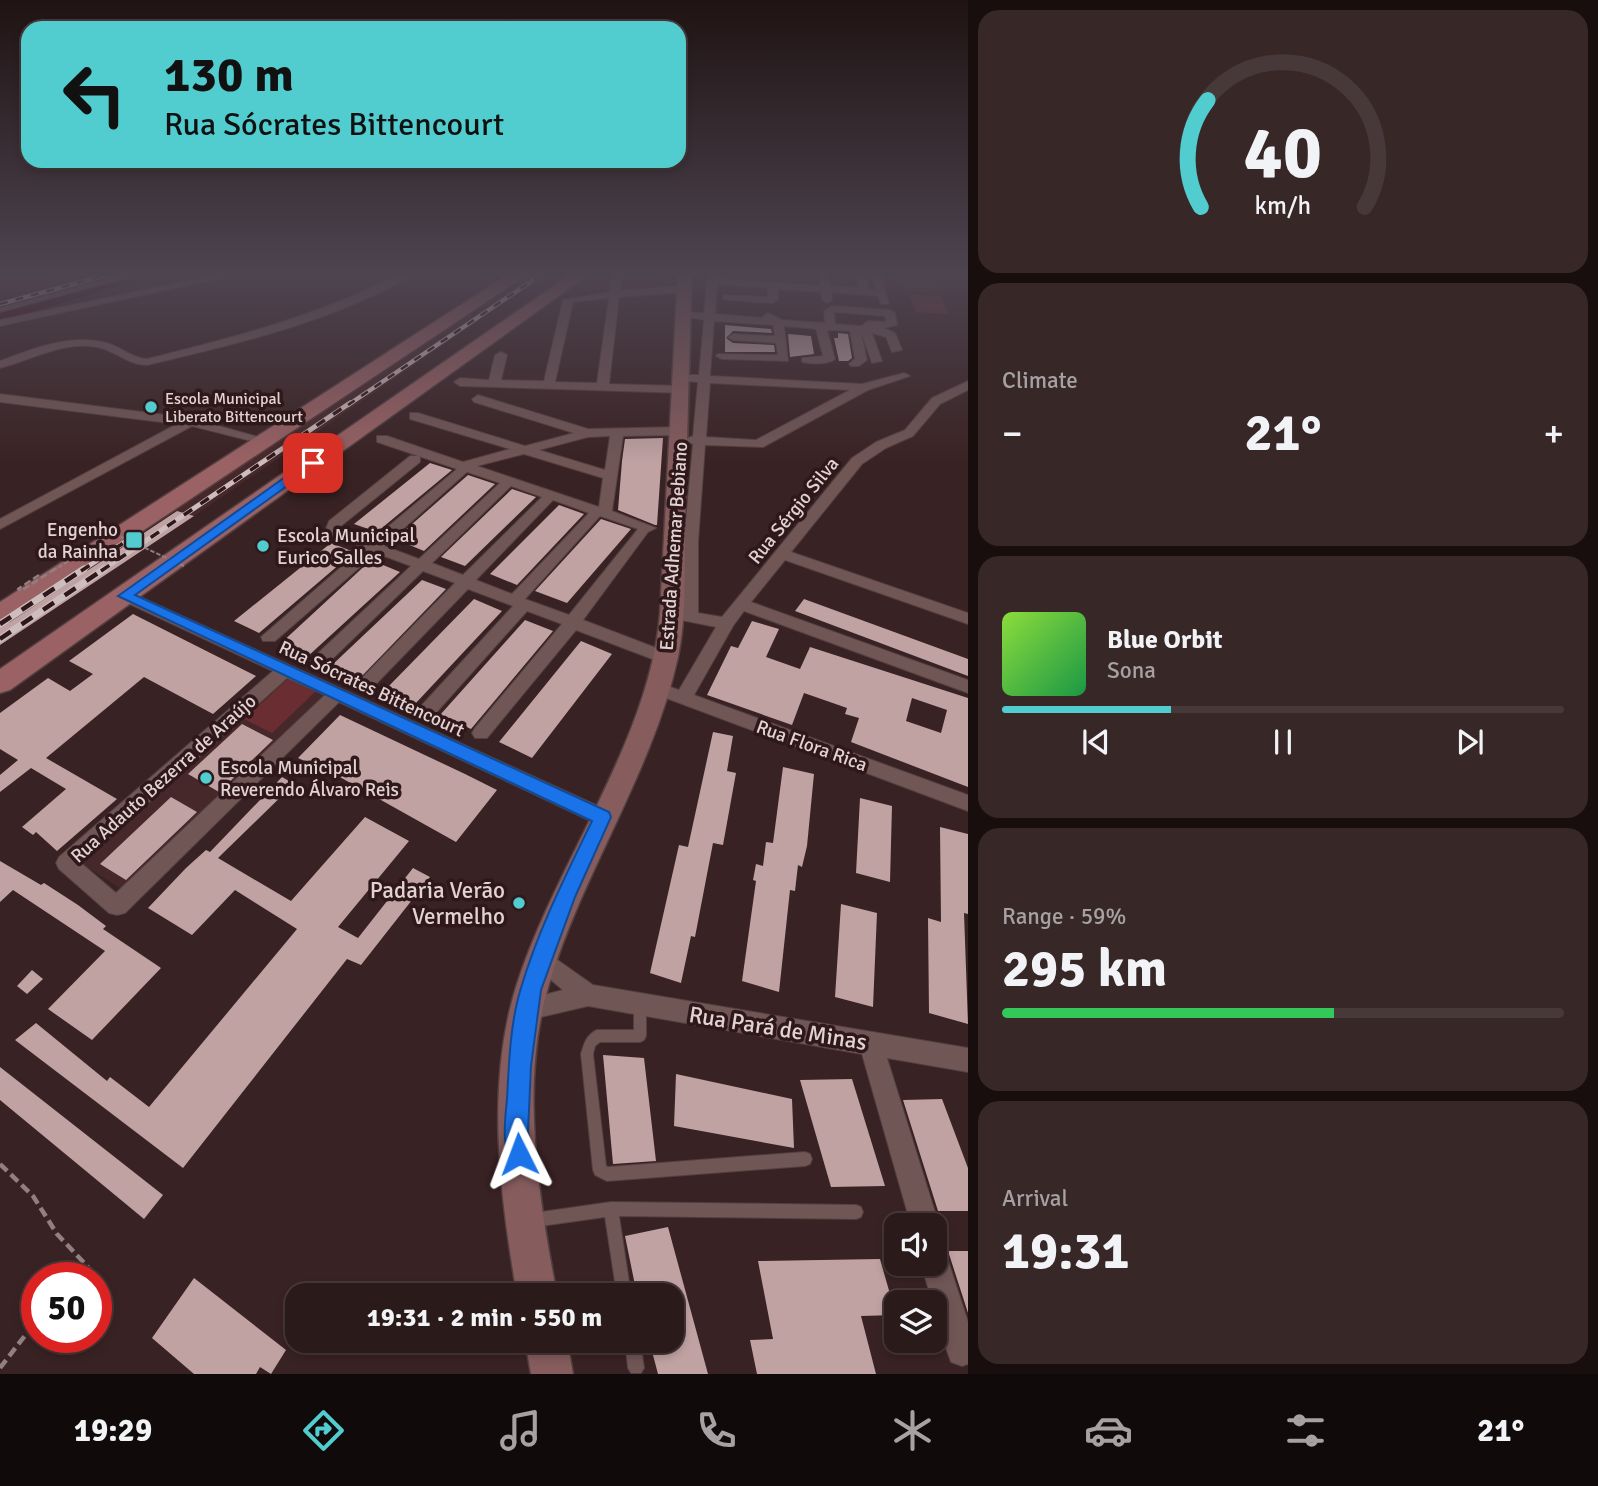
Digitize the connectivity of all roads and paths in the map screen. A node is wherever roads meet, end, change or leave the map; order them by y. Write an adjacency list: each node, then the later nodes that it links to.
1 (243, 336): 21 (street)
2 (426, 336): 39 (main road)
3 (493, 336): 54 (main road)
4 (559, 336): 26 (street)
5 (609, 336): 29 (street)
6 (683, 336): 27 (main road, Estrada Adhemar Bebiano)
7 (712, 336): 23 (street, Estrada Adhemar Bebiano)
8 (780, 336): 14 (street)
9 (826, 336): 18 (street)
10 (860, 336): 20 (street)
11 (863, 336): 19 (street)
12 (891, 336): 15 (street)
13 (733, 337): 14 (street)
14 (781, 340): 17 (street)
15 (896, 350)
16 (501, 355): 25 (street)
17 (722, 356)
18 (806, 360)
19 (876, 361)
20 (855, 364)
21 (0, 365)
22 (904, 376): 30 (street)
23 (706, 379): 27 (street); 30 (street); 37 (street, Estrada Adhemar Bebiano)
24 (460, 382): 25 (street)
25 (494, 383): 26 (street)
26 (549, 384): 29 (street)
27 (682, 384): 29 (street); 37 (main road, Estrada Adhemar Bebiano)
28 (968, 385): 49 (street, Rua Sérgio Silva)
29 (603, 386)
30 (864, 387): 37 (street)
31 (0, 398): 34 (street)
32 (478, 399): 36 (street)
33 (414, 416): 40 (street)
34 (190, 422): 39 (street); 47 (street)
35 (617, 432): 36 (street); 37 (street); 43 (street)
36 (588, 433): 40 (street)
37 (687, 437): 58 (main road, Estrada Adhemar Bebiano)
38 (382, 439): 42 (street)
39 (267, 441): 57 (main road)
40 (520, 449): 42 (street); 43 (street)
41 (415, 459): 48 (street)
42 (461, 469): 46 (street); 48 (street)
43 (611, 476): 46 (street)
44 (504, 486): 50 (street)
45 (546, 500): 53 (street)
46 (599, 515): 55 (street); 60 (street)
47 (0, 525)
48 (372, 547): 50 (street); 62 (street)
49 (782, 554): 56 (street, Rua Sérgio Silva); 59 (street)
50 (421, 565): 53 (street); 64 (street)
51 (184, 566): 52 (path, bridge)
52 (39, 575)
53 (465, 582): 55 (street); 66 (street)
54 (125, 596): 65 (street, Rua Sócrates Bittencourt); 67 (main road)
55 (519, 602): 60 (street); 71 (street)
56 (741, 604): 61 (street, Rua Sérgio Silva); 68 (street)
57 (1, 612)
58 (680, 615): 61 (street); 63 (main road, Estrada Adhemar Bebiano)
59 (968, 618)
60 (573, 622): 63 (street); 72 (street)
61 (726, 623): 69 (street, Rua Sérgio Silva)
62 (270, 637)
63 (666, 658): 69 (main road, Estrada Adhemar Bebiano)
64 (320, 660)
65 (285, 670): 70 (street, Rua Sócrates Bittencourt); 70 (street, Rua Adauto Bezerra de Araújo)
66 (369, 681)
67 (0, 683)
68 (968, 687)
69 (669, 693): 73 (street, Rua Flora Rica); 74 (main road, Estrada Adhemar Bebiano)
70 (336, 695): 74 (street, Rua Sócrates Bittencourt)
71 (428, 710)
72 (481, 733)
73 (968, 803)
74 (602, 817): 75 (main road, Estrada Adhemar Bebiano)
75 (542, 959): 76 (street, Rua Pará de Minas); 78 (main road, Estrada Adhemar Bebiano)
76 (588, 995): 77 (street, Rua Pará de Minas); 78 (street, Rua Pará de Minas)
77 (640, 1005): 79 (street, Rua Pará de Minas); 81 (lane)
78 (528, 1009): 86 (main road, Estrada Adhemar Bebiano)
79 (871, 1044): 80 (street, Rua Pará de Minas); 85 (street)
80 (968, 1060)
81 (805, 1159)
82 (0, 1164): 87 (path)
83 (611, 1209): 84 (lane); 86 (lane); 90 (lane)
84 (856, 1212)
85 (921, 1213)
86 (526, 1221): 89 (main road, Estrada Adhemar Bebiano)
87 (83, 1262)
88 (939, 1276): 92 (street)
89 (535, 1283)
90 (622, 1283)
91 (21, 1341): 95 (path)
92 (962, 1351)
93 (548, 1353): 97 (main road)
94 (634, 1353): 96 (lane)
95 (0, 1368)
96 (636, 1368)
97 (552, 1374)

